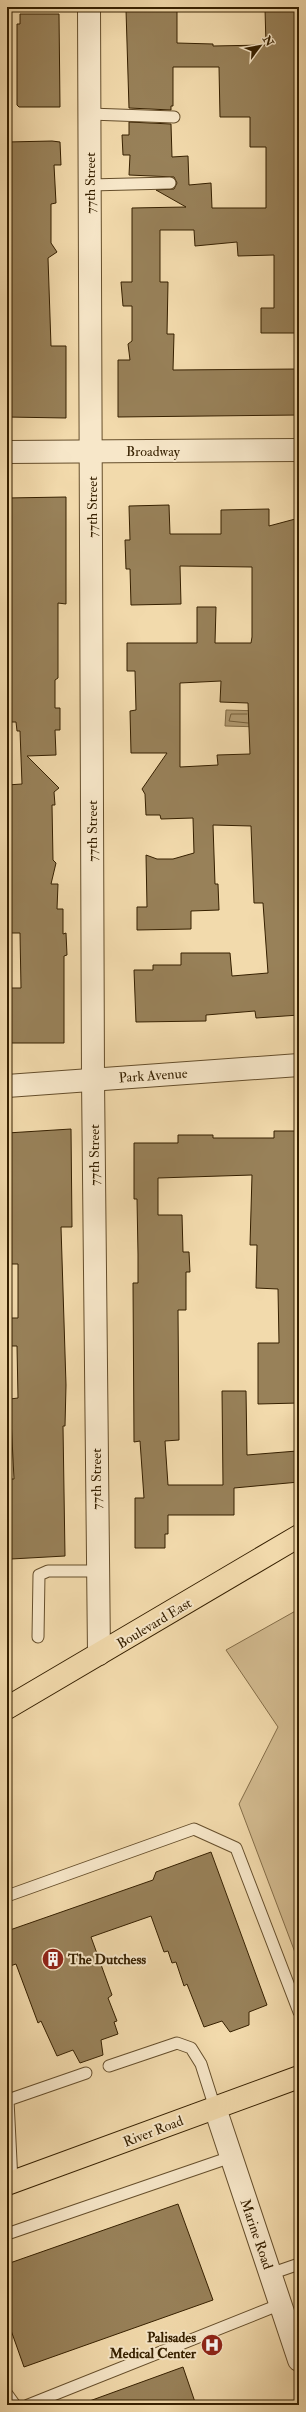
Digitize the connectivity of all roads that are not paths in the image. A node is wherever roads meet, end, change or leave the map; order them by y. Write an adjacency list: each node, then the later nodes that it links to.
1 (89, 7): 2 (street, 77th Street)
2 (90, 114): 3 (lane); 5 (street, 77th Street)
3 (174, 118)
4 (170, 184): 5 (lane)
5 (90, 185): 7 (street, 77th Street)
6 (299, 450): 7 (street, Broadway)
7 (91, 451): 8 (street, Broadway); 10 (street, 77th Street)
8 (7, 452)
9 (299, 1065): 10 (street, Park Avenue)
10 (93, 1079): 11 (street, Park Avenue); 13 (street, 77th Street)
11 (7, 1086)
12 (299, 1536): 15 (main road, Boulevard East)
13 (97, 1571): 14 (lane); 15 (street, 77th Street)
14 (38, 1637)
15 (100, 1654): 16 (main road, Boulevard East)
16 (15, 1703)
17 (7, 1896): 18 (lane)
18 (299, 2012)
19 (109, 2066): 22 (lane)
20 (86, 2073): 24 (lane)
21 (299, 2077): 22 (main road, River Road)
22 (215, 2108): 23 (street, Marine Road); 24 (main road, River Road)
23 (231, 2157): 25 (lane); 27 (street, Marine Road)
24 (10, 2183)
25 (7, 2234)
26 (299, 2264): 27 (lane)
27 (270, 2274): 28 (street, Marine Road)
28 (280, 2304): 29 (street, Marine Road); 33 (lane)
29 (293, 2325): 30 (street, Marine Road)
30 (299, 2360)
31 (7, 2394): 32 (lane)
32 (15, 2405)
33 (28, 2405)

